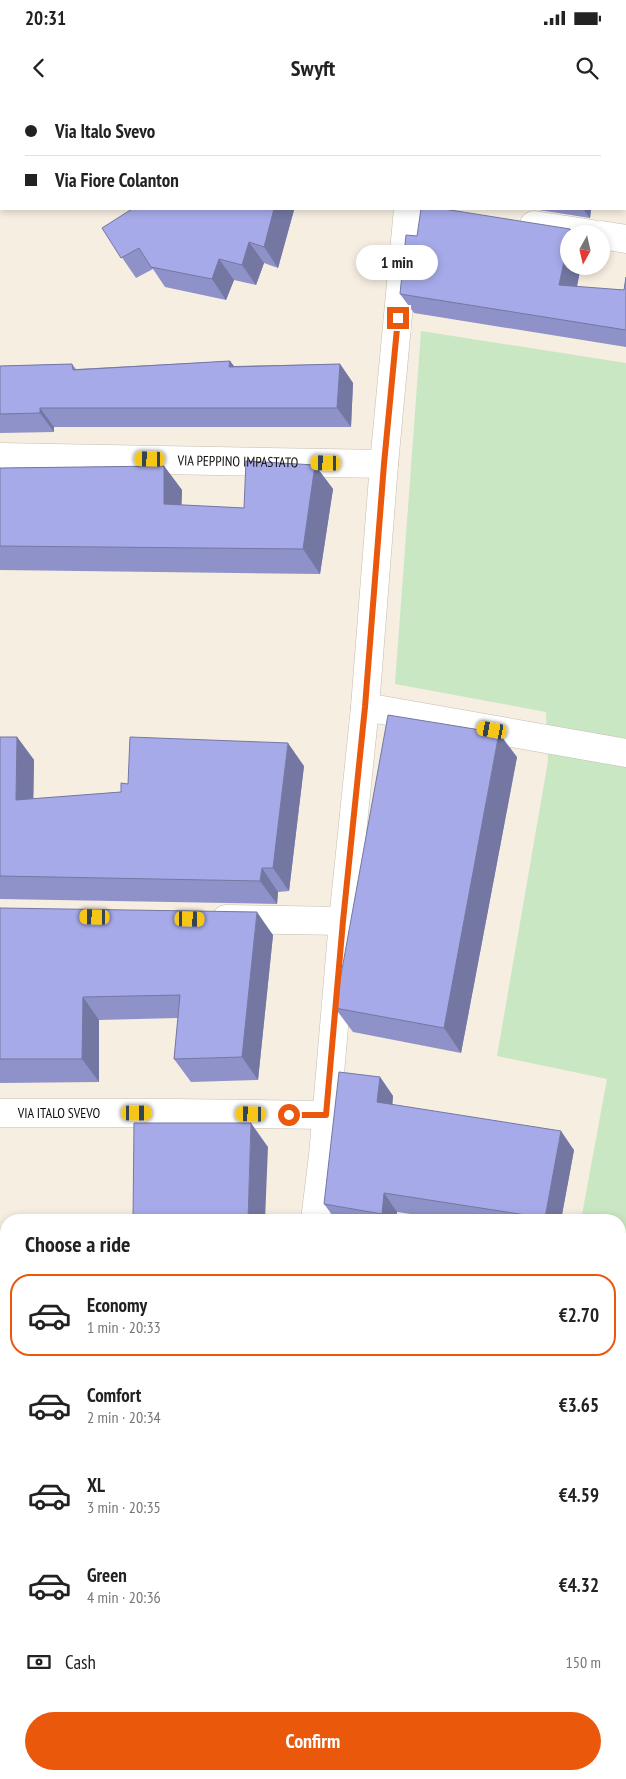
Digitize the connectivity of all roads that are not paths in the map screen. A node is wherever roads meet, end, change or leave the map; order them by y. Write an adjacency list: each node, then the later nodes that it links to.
1 (408, 210): 7 (street)
2 (513, 221): 3 (street)
3 (560, 229)
4 (610, 236): 5 (street)
5 (626, 239)
6 (0, 457): 7 (street, VIA PEPPINO IMPASTATO)
7 (384, 464): 8 (street)
8 (365, 707): 9 (street); 11 (street)
9 (626, 753)
10 (206, 919): 11 (street)
11 (343, 921): 13 (street)
12 (0, 1114): 13 (street, VIA ITALO SVEVO)
13 (326, 1115): 14 (street)
14 (316, 1214)

